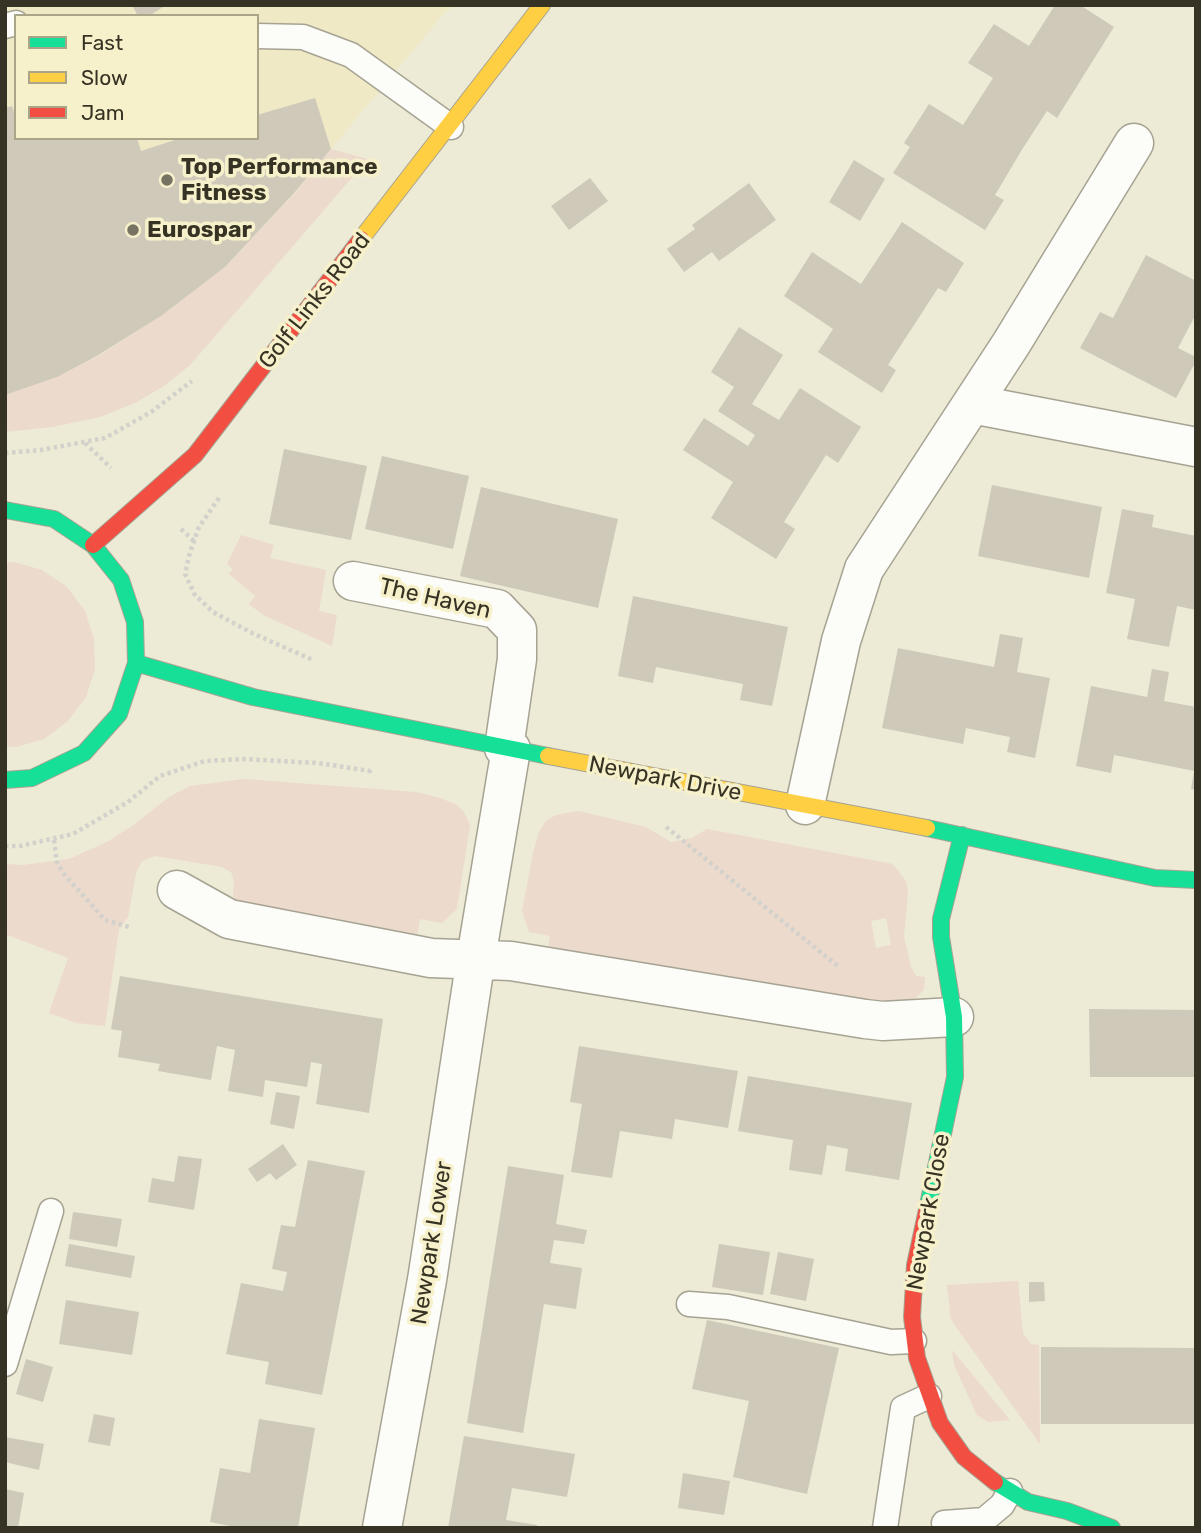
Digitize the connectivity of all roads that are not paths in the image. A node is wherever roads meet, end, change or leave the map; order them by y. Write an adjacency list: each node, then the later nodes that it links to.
1 (542, 5): 3 (street, Golf Links Road)
2 (259, 36): 3 (lane)
3 (450, 127): 8 (street, Golf Links Road)
4 (1134, 143): 5 (street)
5 (972, 404): 6 (street); 13 (street)
6 (1196, 447)
7 (5, 510): 8 (street)
8 (93, 545): 10 (street)
9 (354, 581): 11 (street, The Haven)
10 (136, 663): 11 (street, Newpark Drive); 12 (street)
11 (508, 749): 13 (street, Newpark Drive); 17 (street, Newpark Lower)
12 (5, 780)
13 (805, 805): 14 (street, Newpark Drive)
14 (962, 835): 15 (street, Newpark Drive); 18 (street, Newpark Close)
15 (1196, 880)
16 (177, 890): 17 (street)
17 (476, 958): 18 (street); 26 (street, Newpark Lower)
18 (954, 1017): 21 (street, Newpark Close)
19 (51, 1211): 22 (lane)
20 (689, 1304): 21 (lane)
21 (914, 1341): 23 (street, Newpark Close)
22 (5, 1364)
23 (929, 1396): 24 (street, Newpark Close); 27 (lane)
24 (1010, 1491): 25 (lane); 28 (street, Newpark Close)
25 (944, 1523)
26 (382, 1528)
27 (885, 1528)
28 (1112, 1528)

